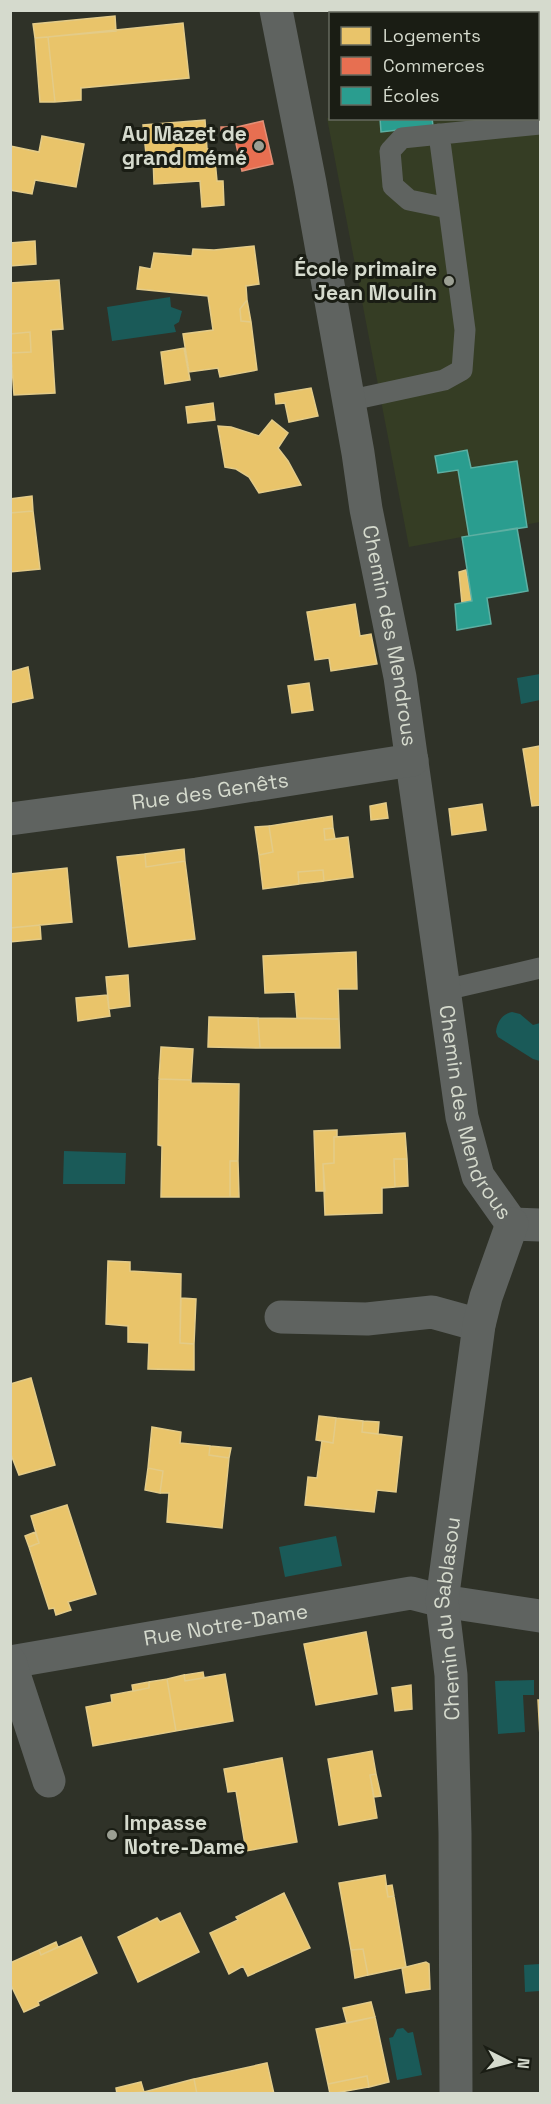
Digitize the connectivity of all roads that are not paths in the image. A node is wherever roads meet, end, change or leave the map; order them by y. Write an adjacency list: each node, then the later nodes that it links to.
1 (276, 10): 5 (street, Chemin des Mendrous)
2 (540, 124): 3 (lane)
3 (439, 134): 4 (lane); 4 (lane)
4 (448, 207): 5 (lane)
5 (347, 401): 6 (street, Chemin des Mendrous)
6 (412, 760): 7 (street, Rue des Genêts); 9 (street, Chemin des Mendrous)
7 (10, 819)
8 (540, 968): 9 (lane)
9 (445, 990): 10 (street, Chemin des Mendrous)
10 (526, 1224): 12 (street, Chemin du Sablasou)
11 (281, 1317): 12 (street)
12 (479, 1325): 13 (street, Chemin du Sablasou)
13 (442, 1601): 14 (street, Rue Notre-Dame); 15 (street, Rue Notre-Dame); 17 (street, Chemin du Sablasou)
14 (540, 1616)
15 (10, 1662): 16 (street)
16 (49, 1781)
17 (456, 2094)

